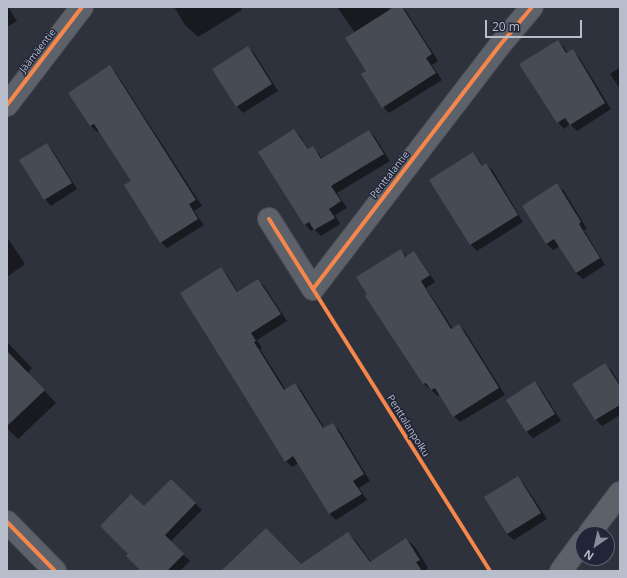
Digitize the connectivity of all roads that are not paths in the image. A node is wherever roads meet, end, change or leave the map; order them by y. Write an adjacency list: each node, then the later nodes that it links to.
1 (82, 7): 3 (street, Jäämäentie)
2 (532, 7): 4 (street, Penttalantie)
3 (7, 105)
4 (269, 219)
5 (620, 493): 7 (street)
6 (7, 522): 9 (street)
7 (595, 526)
8 (575, 553): 10 (street)
9 (55, 571)
10 (561, 571)

